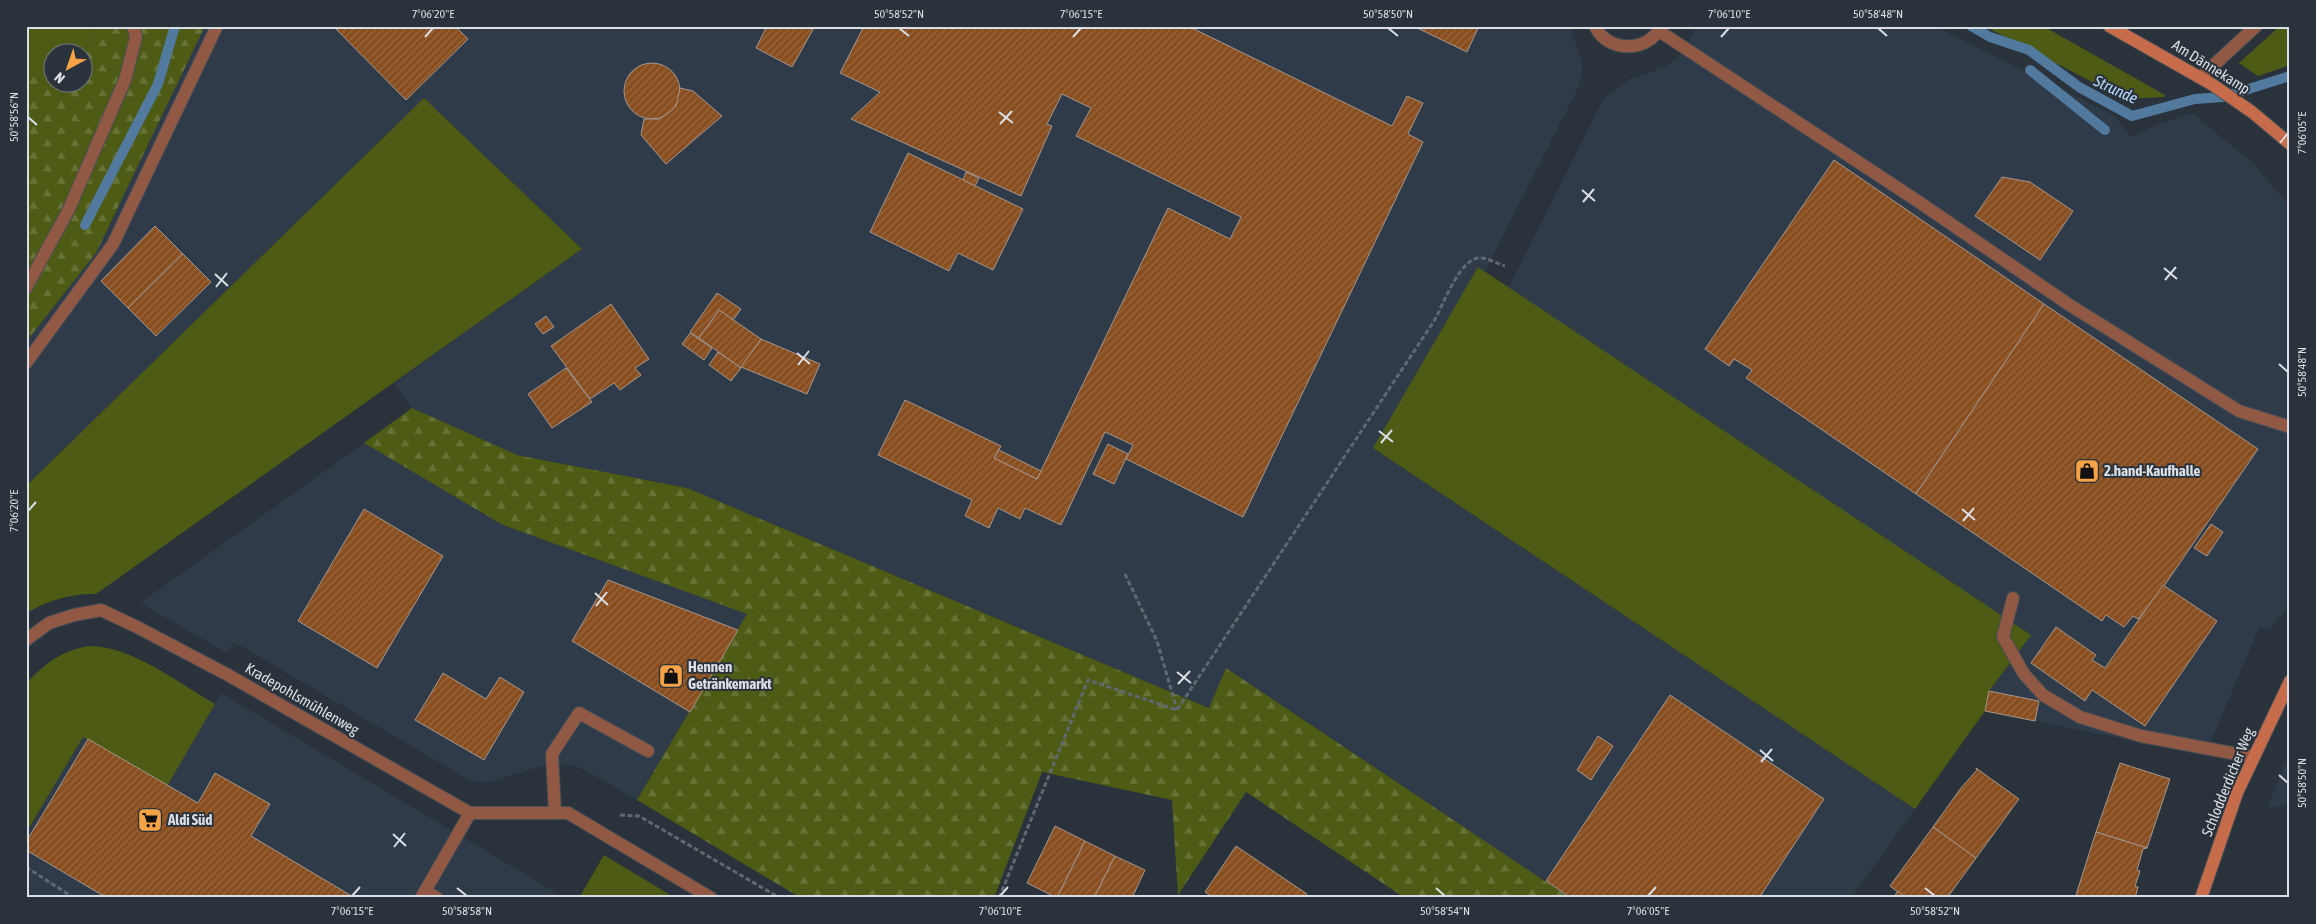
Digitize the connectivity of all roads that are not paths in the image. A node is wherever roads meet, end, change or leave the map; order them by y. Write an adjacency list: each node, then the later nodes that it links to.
1 (133, 26): 9 (street)
2 (217, 26): 10 (street)
3 (1596, 26): 6 (street)
4 (2109, 26): 7 (street, Am Dännekamp)
5 (2256, 26): 7 (street)
6 (1660, 28): 11 (street)
7 (2201, 77): 8 (street, Am Dännekamp)
8 (2290, 144)
9 (26, 288)
10 (26, 363)
11 (2290, 427)
12 (2013, 598): 16 (street)
13 (26, 640): 17 (street, Kradepohlsmühlenweg)
14 (2290, 681): 16 (street, Schlodderdicher Weg)
15 (648, 751): 18 (street)
16 (2254, 757): 22 (street, Schlodderdicher Weg)
17 (470, 813): 18 (street, Kradepohlsmühlenweg); 19 (street)
18 (555, 813): 21 (street, Kradepohlsmühlenweg)
19 (423, 894): 20 (street)
20 (437, 898)
21 (712, 898)
22 (2202, 898)

